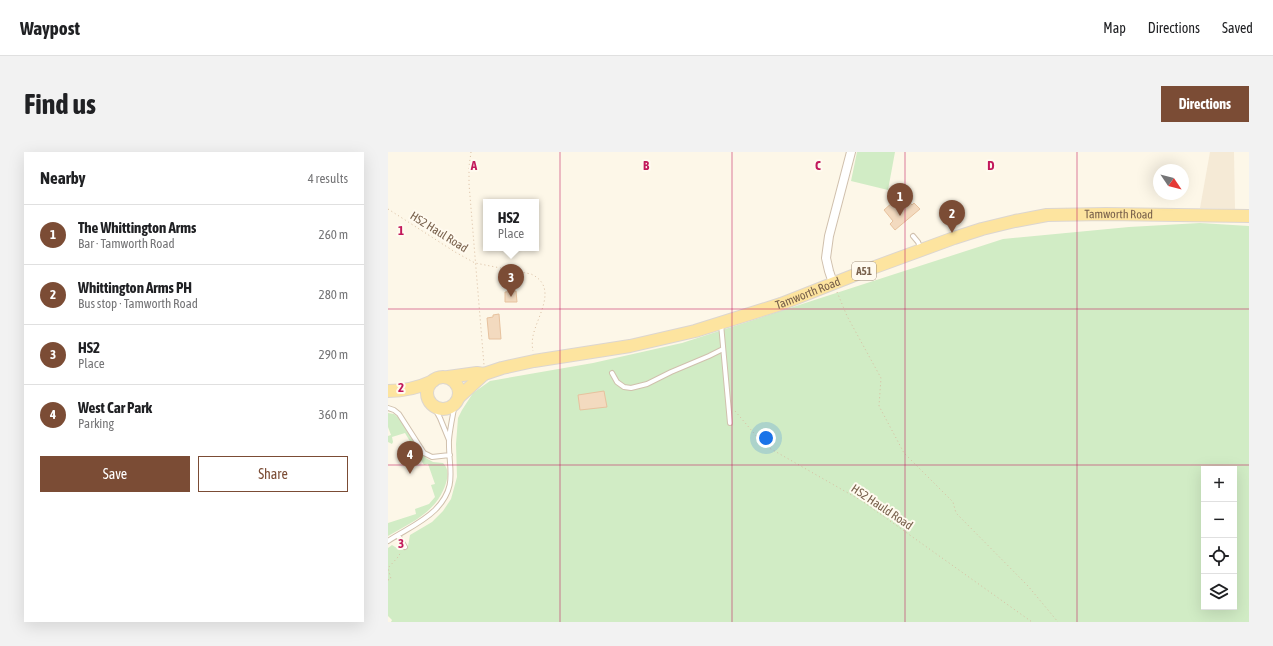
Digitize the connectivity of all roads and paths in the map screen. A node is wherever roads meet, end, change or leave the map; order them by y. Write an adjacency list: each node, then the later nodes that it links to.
1 (471, 152): 7 (path)
2 (851, 152): 8 (street)
3 (388, 209): 7 (path, HS2 Haul Road)
4 (1249, 216): 6 (main road, Tamworth Road / A51)
5 (913, 236): 6 (lane)
6 (921, 250): 8 (main road, Tamworth Road / A51)
7 (475, 263): 11 (path, HS2 Haul Road); 13 (path)
8 (833, 283): 9 (main road, Tamworth Road / A51); 30 (path)
9 (721, 324): 10 (lane); 11 (main road, Tamworth Road / A51)
10 (723, 349): 12 (lane); 19 (lane)
11 (534, 361): 13 (main road, Tamworth Road / A51)
12 (612, 373)
13 (484, 374): 14 (main road, Tamworth Road / A51); 18 (main road, Tamworth Road / A51)
14 (448, 377): 15 (main road); 18 (main road)
15 (433, 381): 17 (main road); 20 (main road)
16 (388, 391): 17 (main road)
17 (402, 391): 20 (main road)
18 (457, 400): 20 (main road); 23 (lane)
19 (728, 403): 22 (lane); 29 (path, HS2 Hauld Road)
20 (433, 404): 23 (lane)
21 (388, 408): 24 (lane)
22 (730, 423)
23 (449, 440): 24 (lane)
24 (450, 455): 25 (lane)
25 (398, 535): 26 (lane); 27 (lane)
26 (388, 541)
27 (403, 548): 28 (path)
28 (388, 580)
29 (1032, 622)
30 (1058, 622)

